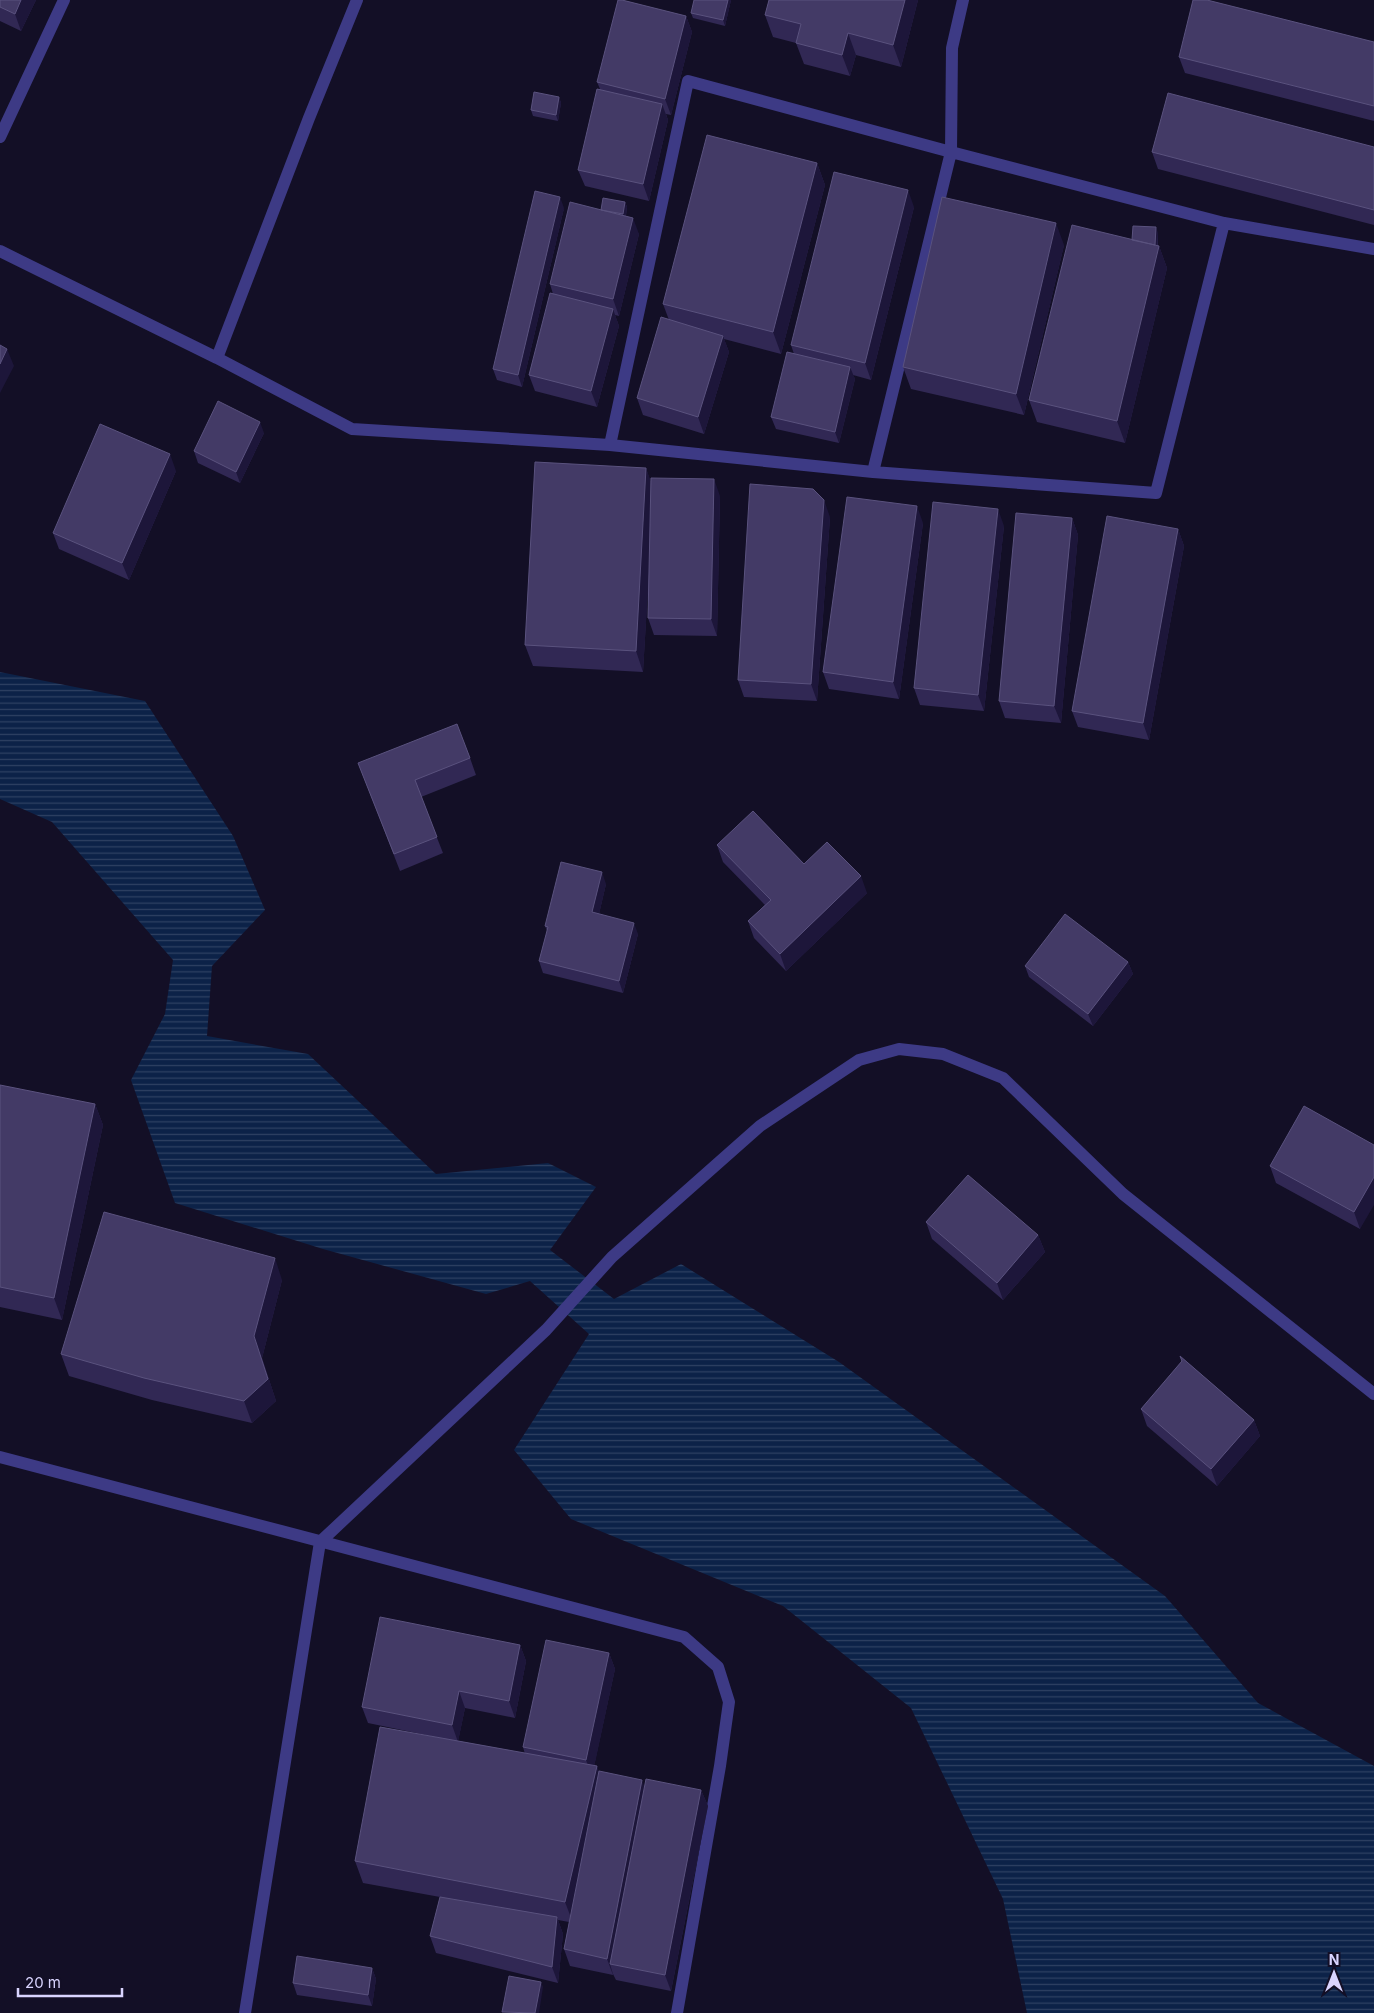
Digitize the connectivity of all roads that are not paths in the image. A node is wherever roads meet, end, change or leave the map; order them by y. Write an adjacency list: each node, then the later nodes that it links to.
1 (64, 0): 4 (street)
2 (356, 0): 9 (street)
3 (963, 0): 5 (street)
4 (0, 137)
5 (951, 152): 6 (street); 10 (street); 11 (street)
6 (1224, 223): 7 (street); 11 (street)
7 (1374, 249)
8 (0, 251): 9 (street)
9 (217, 358): 10 (street)
10 (610, 445): 11 (street)
11 (874, 472)
12 (1374, 1394): 14 (street)
13 (0, 1457): 14 (street)
14 (320, 1542): 15 (street); 16 (street)
15 (245, 2013)
16 (677, 2013)

